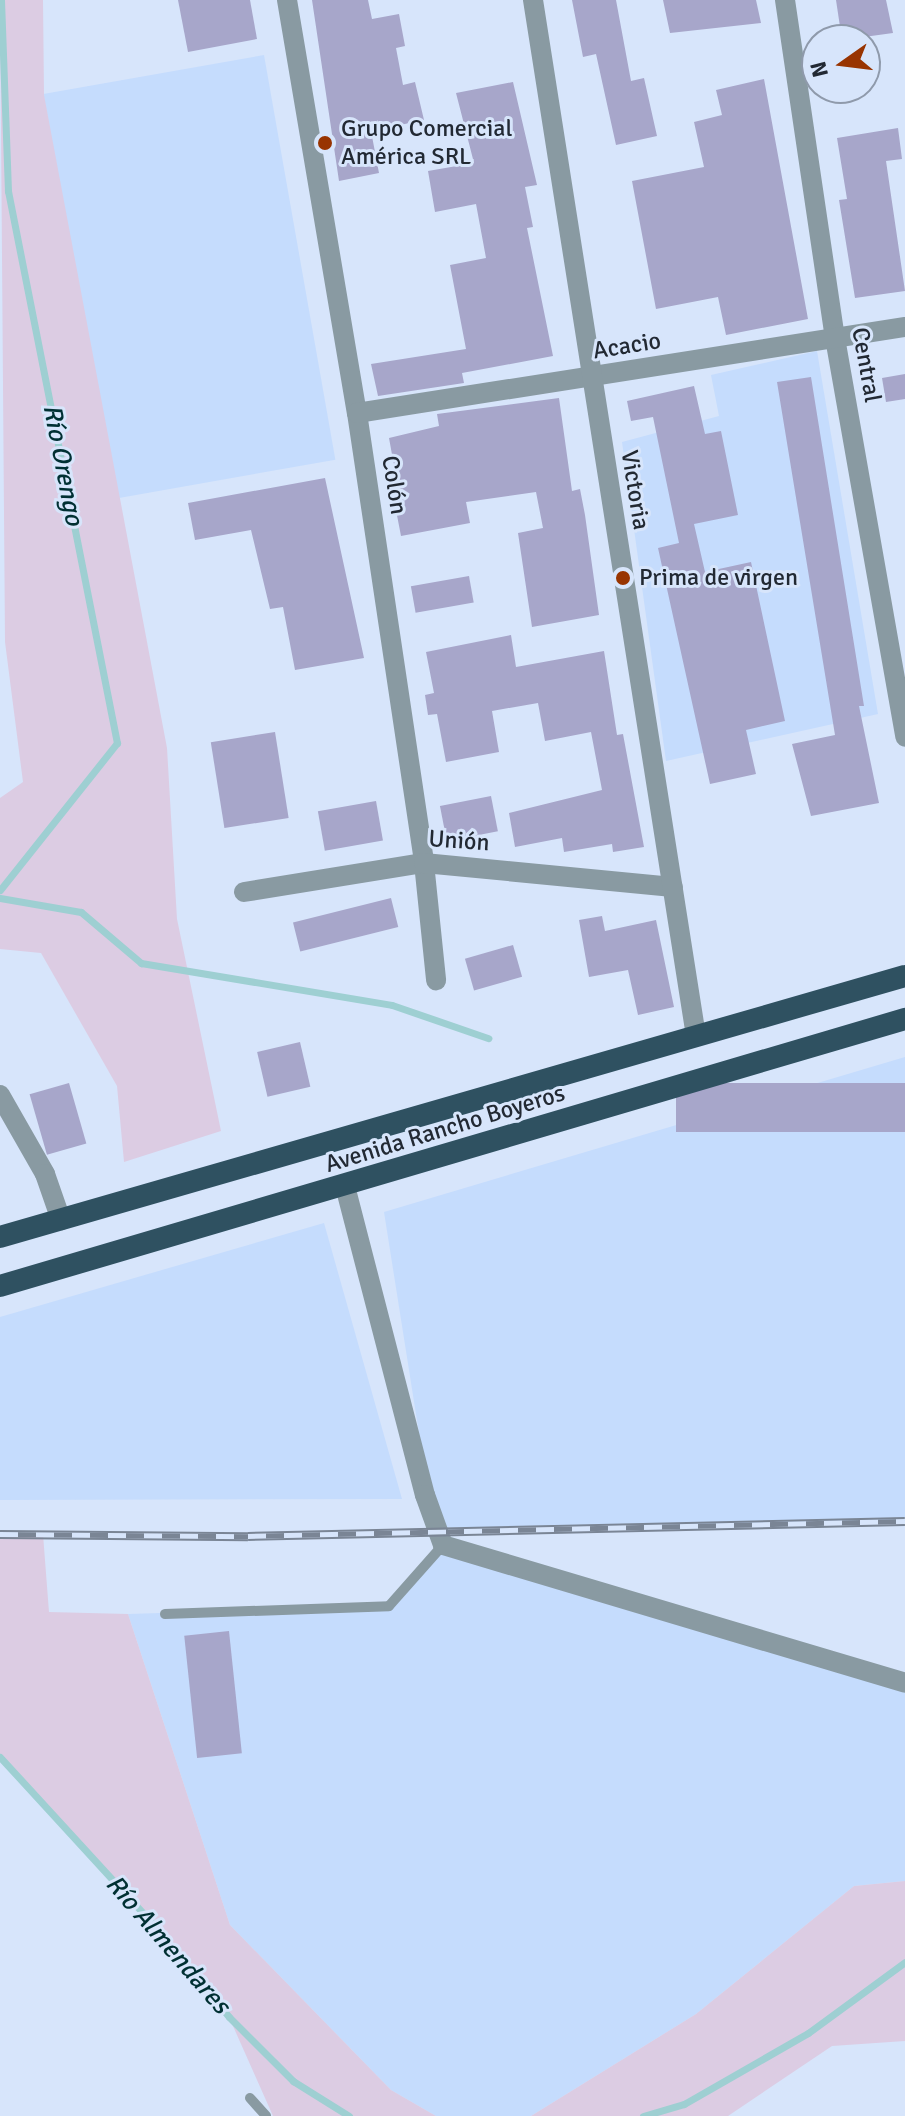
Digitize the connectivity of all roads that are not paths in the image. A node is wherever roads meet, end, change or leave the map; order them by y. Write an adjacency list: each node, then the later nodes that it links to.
1 (287, 0): 7 (street, Colón)
2 (533, 0): 6 (street, Victoria)
3 (785, 0): 5 (street, Central)
4 (905, 327): 5 (street, Acacio)
5 (835, 338): 6 (street, Acacio); 8 (street, Central)
6 (591, 378): 7 (street, Acacio); 10 (street, Victoria)
7 (357, 413): 9 (street, Colón)
8 (905, 737)
9 (424, 863): 10 (street, Unión); 11 (street, Unión); 13 (street, Colón)
10 (673, 887): 15 (street, Victoria)
11 (244, 892)
12 (905, 976): 15 (highway, Avenida Rancho Boyeros)
13 (436, 980)
14 (905, 1019): 17 (highway, Avenida Rancho Boyeros)
15 (696, 1036): 18 (highway, Avenida Rancho Boyeros)
16 (0, 1095): 18 (street)
17 (345, 1186): 20 (highway, Avenida Rancho Boyeros); 21 (street)
18 (61, 1220): 19 (highway, Avenida Rancho Boyeros)
19 (0, 1237)
20 (0, 1286)
21 (443, 1545): 22 (lane); 23 (street)
22 (165, 1614)
23 (905, 1683)
24 (250, 2098): 25 (lane)
25 (266, 2116)

